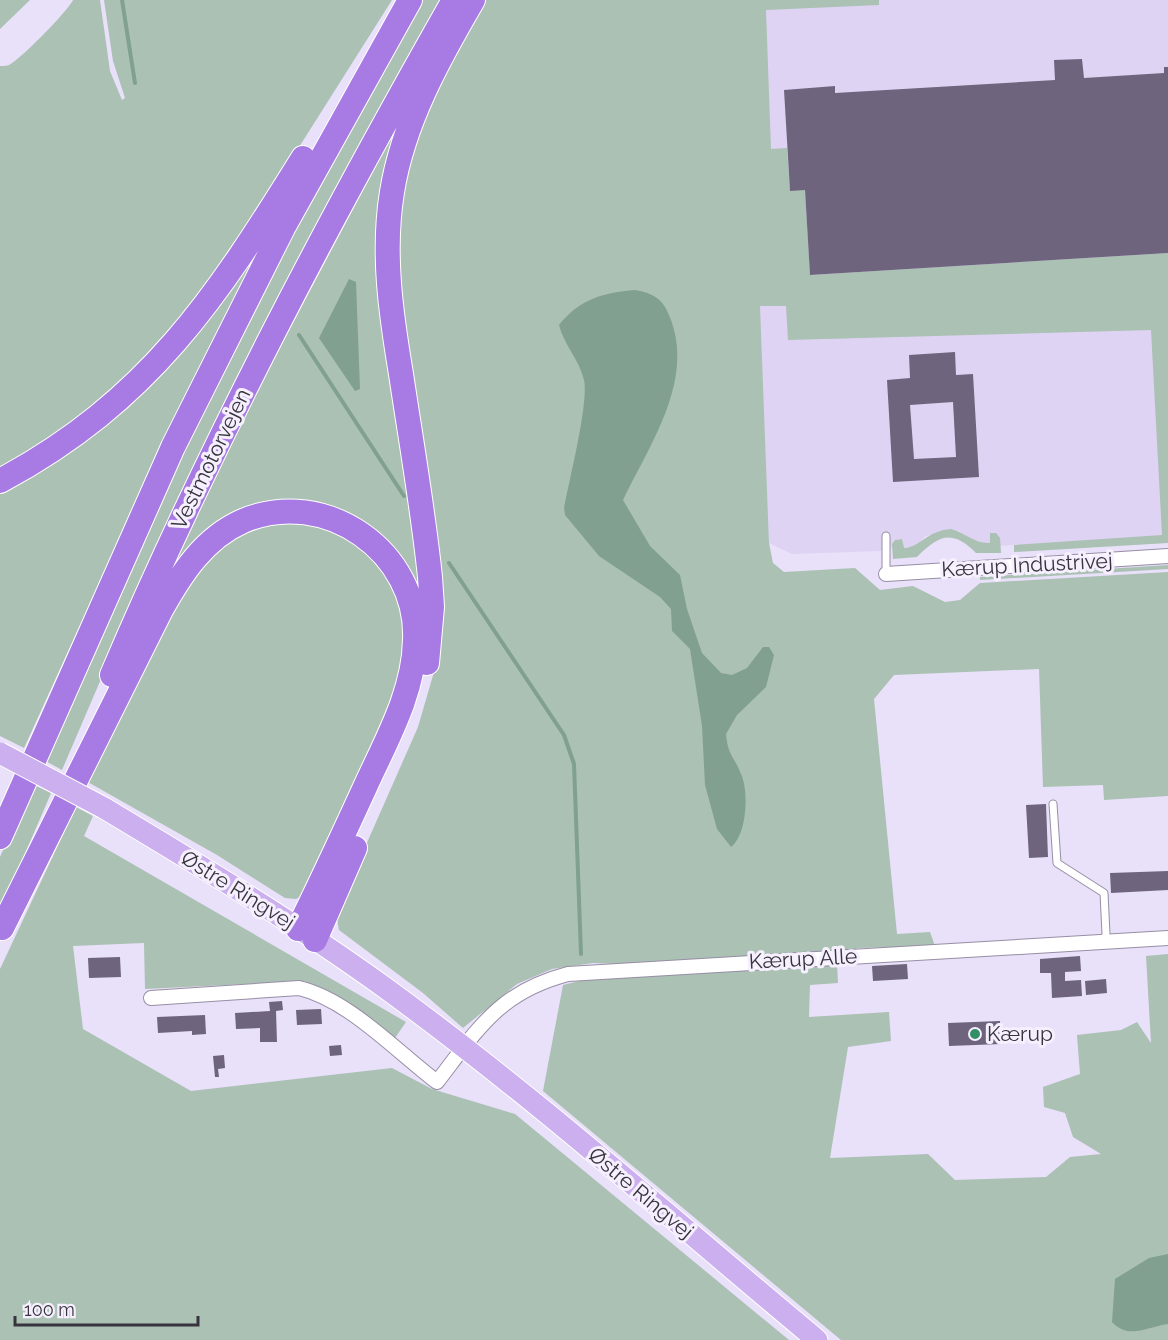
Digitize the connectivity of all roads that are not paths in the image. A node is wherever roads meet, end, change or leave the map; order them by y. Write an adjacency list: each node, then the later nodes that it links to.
1 (406, 0): 5 (highway)
2 (410, 0): 11 (highway, Vestmotorvejen)
3 (454, 0): 12 (highway, Vestmotorvejen)
4 (473, 0): 13 (highway)
5 (0, 481)
6 (886, 536): 8 (lane)
7 (1168, 556): 8 (street, Kærup Industrivej)
8 (886, 574)
9 (0, 753): 13 (main road, Østre Ringvej, bridge)
10 (1053, 804): 15 (lane)
11 (0, 837)
12 (1, 931): 13 (highway)
13 (307, 934): 17 (main road, Østre Ringvej)
14 (1168, 938): 15 (street, Kærup Alle)
15 (1103, 942): 17 (street, Kærup Alle)
16 (150, 998): 17 (street)
17 (464, 1047): 18 (main road, Østre Ringvej)
18 (817, 1340)

